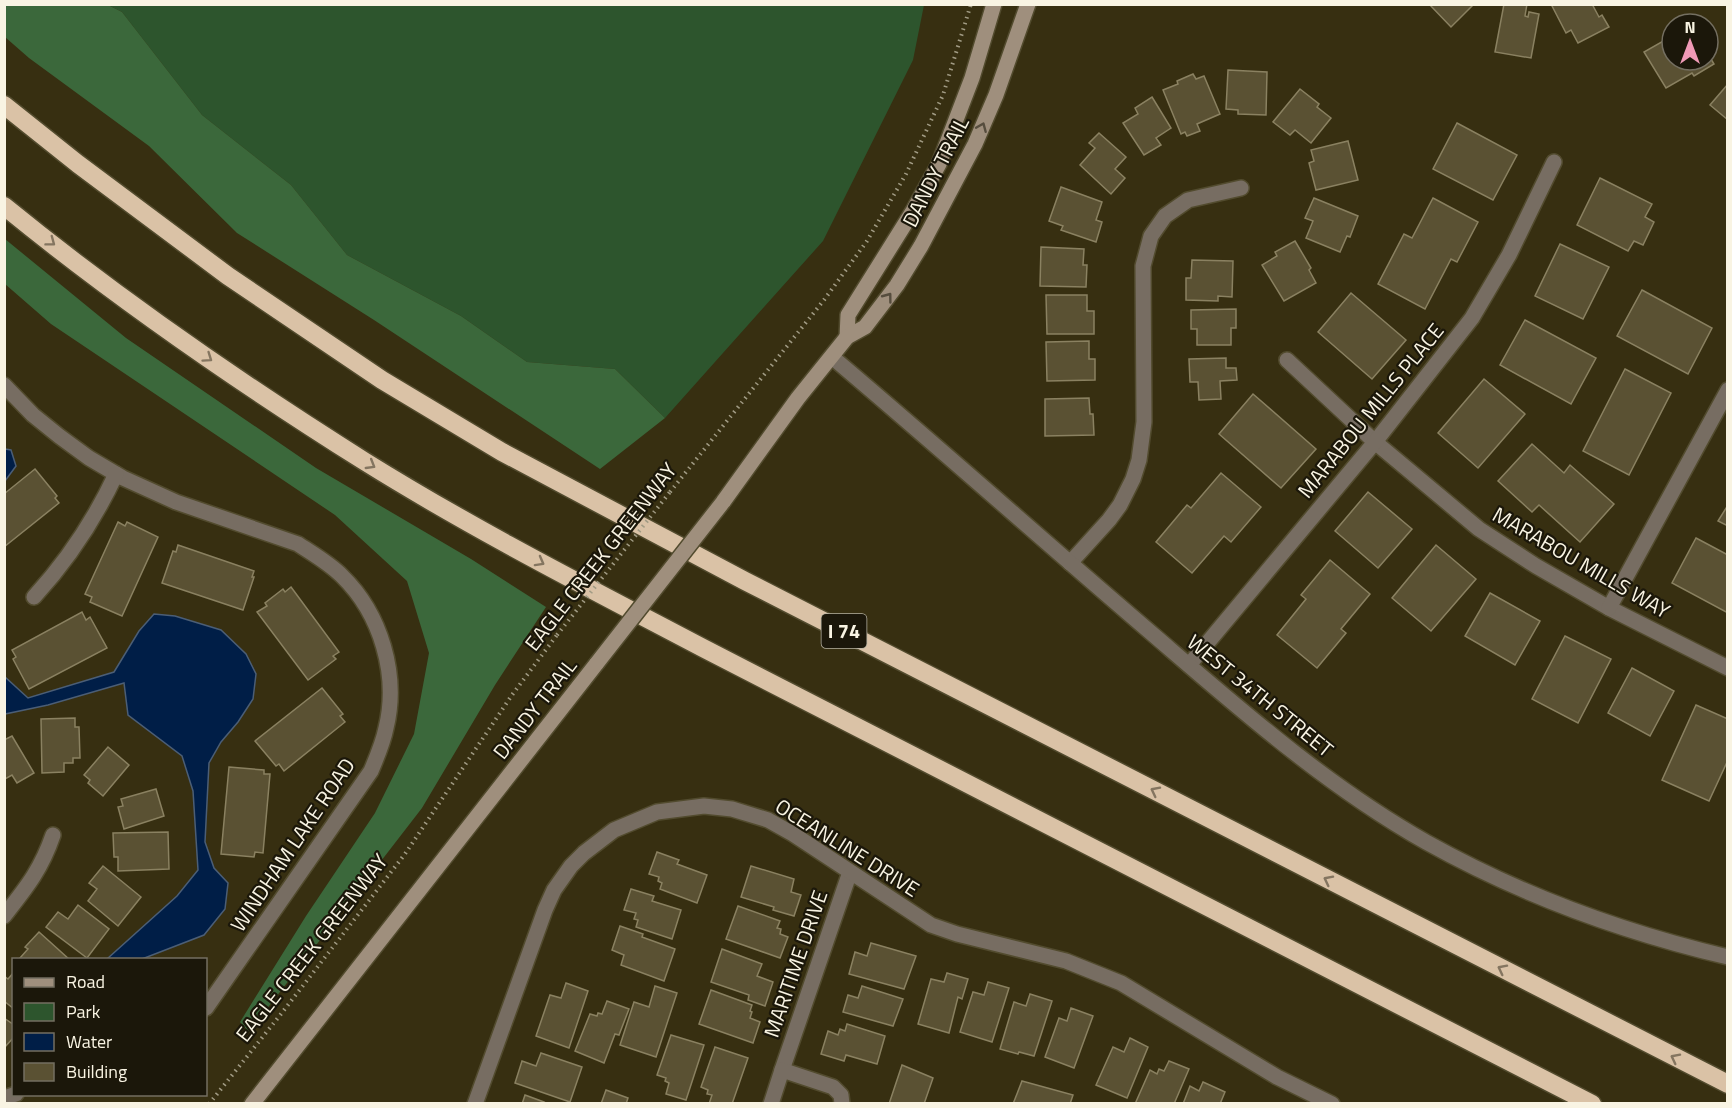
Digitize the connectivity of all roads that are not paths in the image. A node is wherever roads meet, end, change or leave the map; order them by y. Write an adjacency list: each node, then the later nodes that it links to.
1 (994, 4): 7 (main road, DANDY TRAIL)
2 (1028, 4): 7 (main road, DANDY TRAIL, one-way to 2)
3 (4, 105): 25 (highway, I 74, one-way to 3)
4 (1554, 162): 12 (street, MARABOU MILLS PLACE)
5 (1241, 188): 14 (street)
6 (4, 206): 31 (highway, one-way to 31)
7 (847, 337): 8 (main road, DANDY TRAIL)
8 (831, 357): 14 (street, WEST 34TH STREET); 26 (main road, DANDY TRAIL, bridge)
9 (1287, 360): 12 (street, MARABOU MILLS WAY)
10 (4, 385): 13 (street, WINDHAM LAKE ROAD)
11 (1728, 390): 16 (street)
12 (1376, 442): 16 (street, MARABOU MILLS WAY); 17 (street, MARABOU MILLS PLACE)
13 (116, 474): 15 (street); 23 (street, WINDHAM LAKE ROAD)
14 (1070, 563): 17 (street, WEST 34TH STREET)
15 (34, 597)
16 (1609, 608): 18 (street, MARABOU MILLS WAY)
17 (1189, 665): 22 (street, WEST 34TH STREET)
18 (1728, 668)
19 (53, 835): 21 (street)
20 (850, 872): 24 (street, MARITIME DRIVE); 27 (street, OCEANLINE DRIVE); 30 (street, OCEANLINE DRIVE)
21 (4, 916)
22 (1728, 957)
23 (207, 1007)
24 (782, 1070): 28 (street, MARITIME DRIVE); 29 (street, MARITIME DRIVE)
25 (1728, 1084)
26 (252, 1104)
27 (475, 1104)
28 (771, 1104)
29 (842, 1104)
30 (1332, 1104)
31 (1592, 1104)

